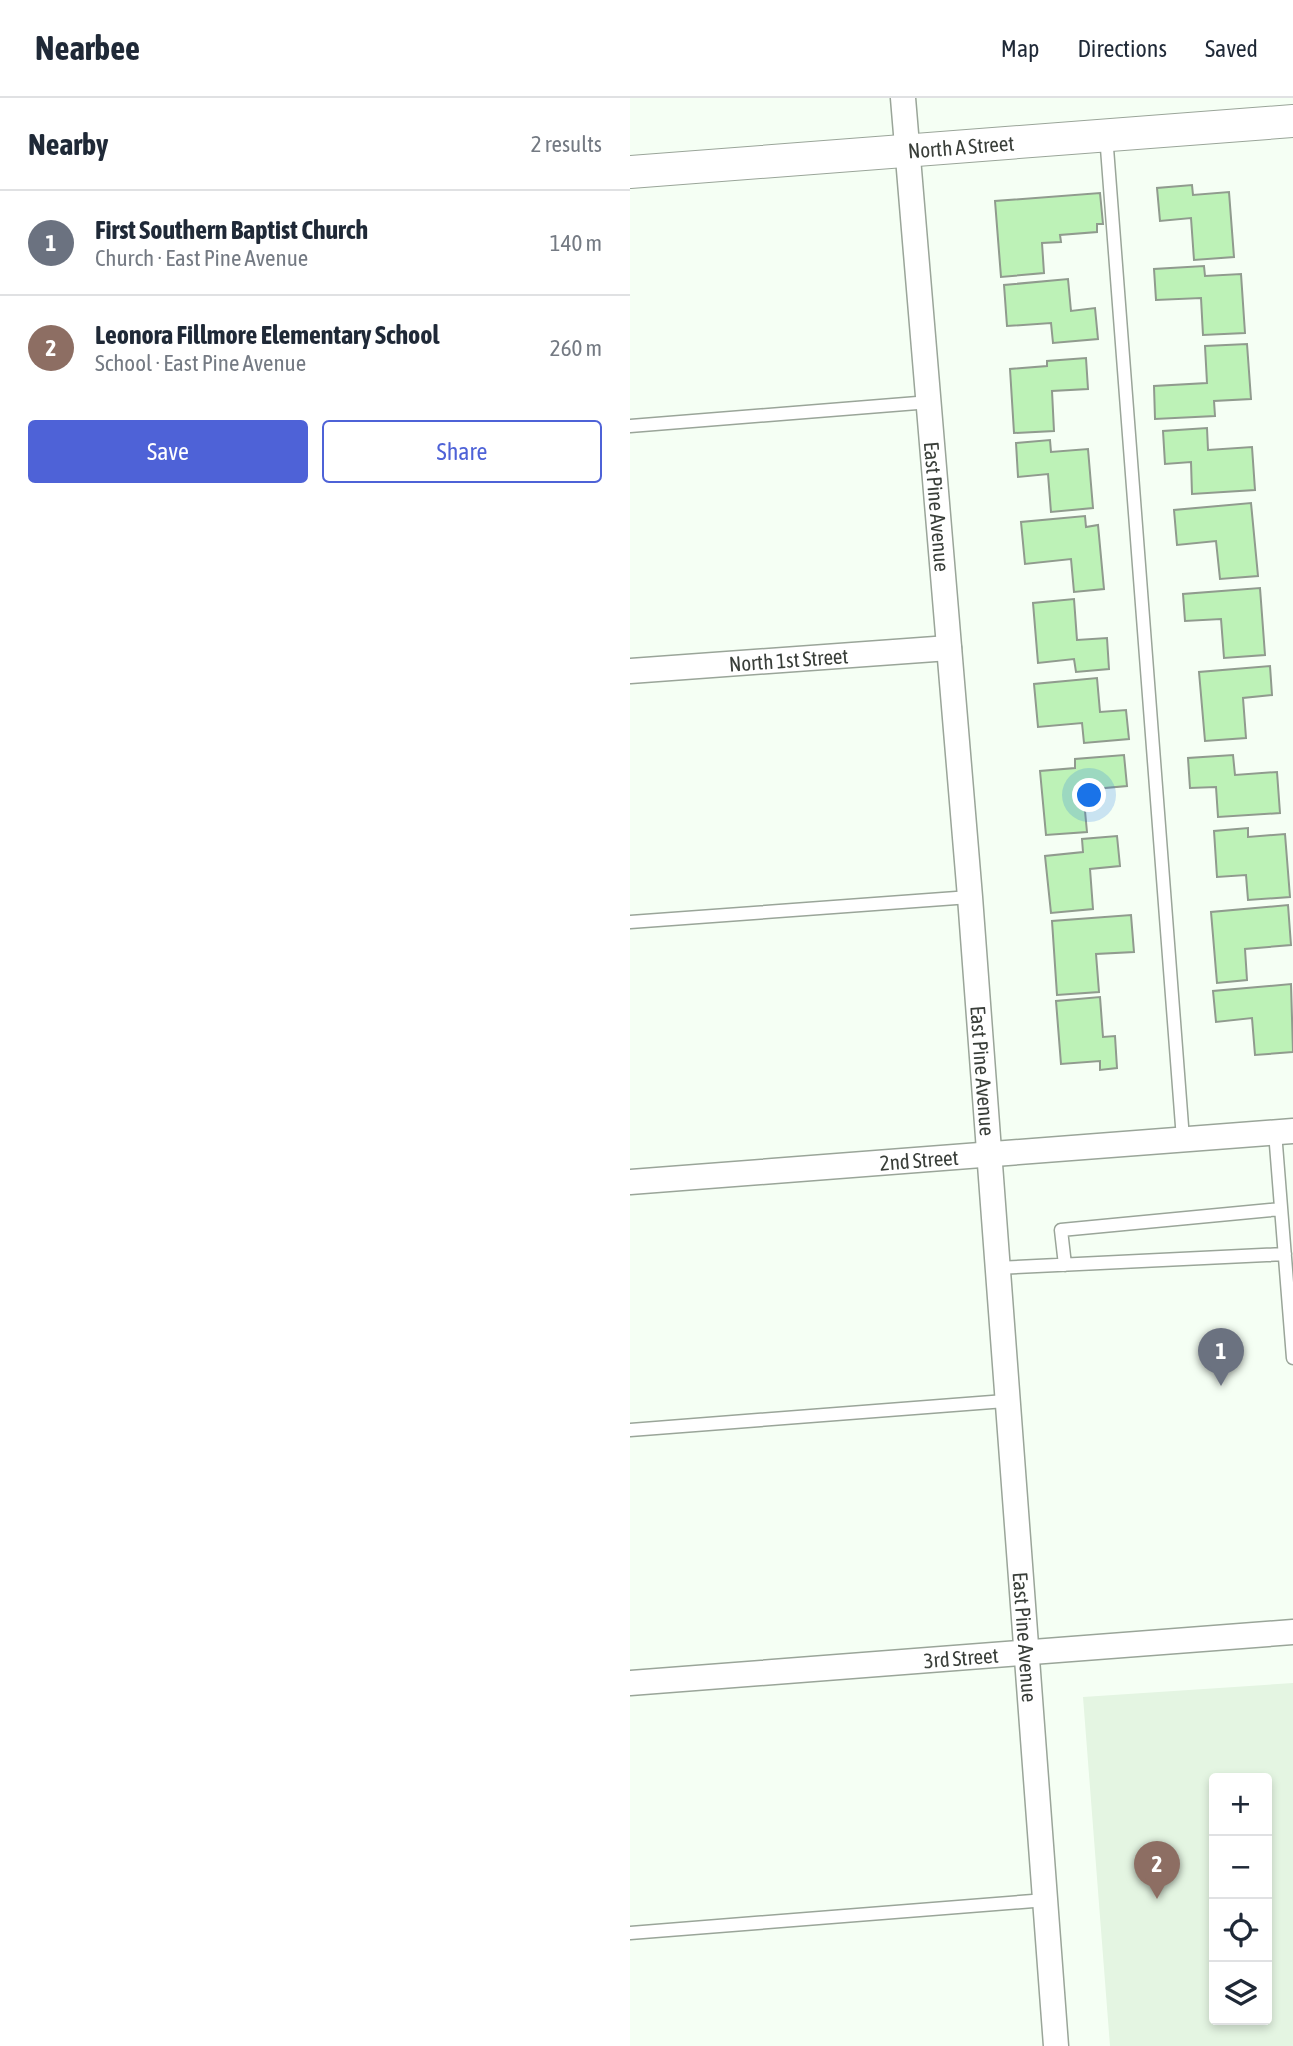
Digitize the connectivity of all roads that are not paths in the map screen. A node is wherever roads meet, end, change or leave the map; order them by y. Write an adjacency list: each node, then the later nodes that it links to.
1 (903, 98): 4 (street, East Pine Avenue)
2 (1293, 121): 3 (street, North A Street)
3 (1106, 135): 4 (street, North A Street); 13 (lane)
4 (906, 150): 5 (street, North A Street); 6 (street, East Pine Avenue)
5 (630, 172)
6 (930, 402): 7 (lane); 8 (street, East Pine Avenue)
7 (630, 426)
8 (949, 649): 9 (street, North 1st Street); 10 (street, East Pine Avenue)
9 (630, 671)
10 (970, 897): 11 (lane); 14 (street, East Pine Avenue)
11 (630, 922)
12 (1284, 1131): 13 (street, 2nd Street); 16 (lane)
13 (1183, 1139): 14 (street, 2nd Street)
14 (988, 1156): 15 (street, 2nd Street); 20 (street, East Pine Avenue)
15 (630, 1182)
16 (1281, 1209): 17 (lane); 19 (lane)
17 (1288, 1224): 18 (lane)
18 (1285, 1254): 19 (lane); 21 (lane)
19 (1065, 1265): 20 (lane)
20 (996, 1268): 23 (street, East Pine Avenue)
21 (1291, 1310): 22 (lane)
22 (1293, 1358)
23 (1005, 1401): 24 (lane); 26 (street, East Pine Avenue)
24 (630, 1430)
25 (1293, 1632): 26 (street, 3rd Street)
26 (1025, 1653): 27 (street, 3rd Street); 28 (street, East Pine Avenue)
27 (630, 1683)
28 (1046, 1900): 29 (lane); 30 (street, East Pine Avenue)
29 (630, 1933)
30 (1056, 2046)

